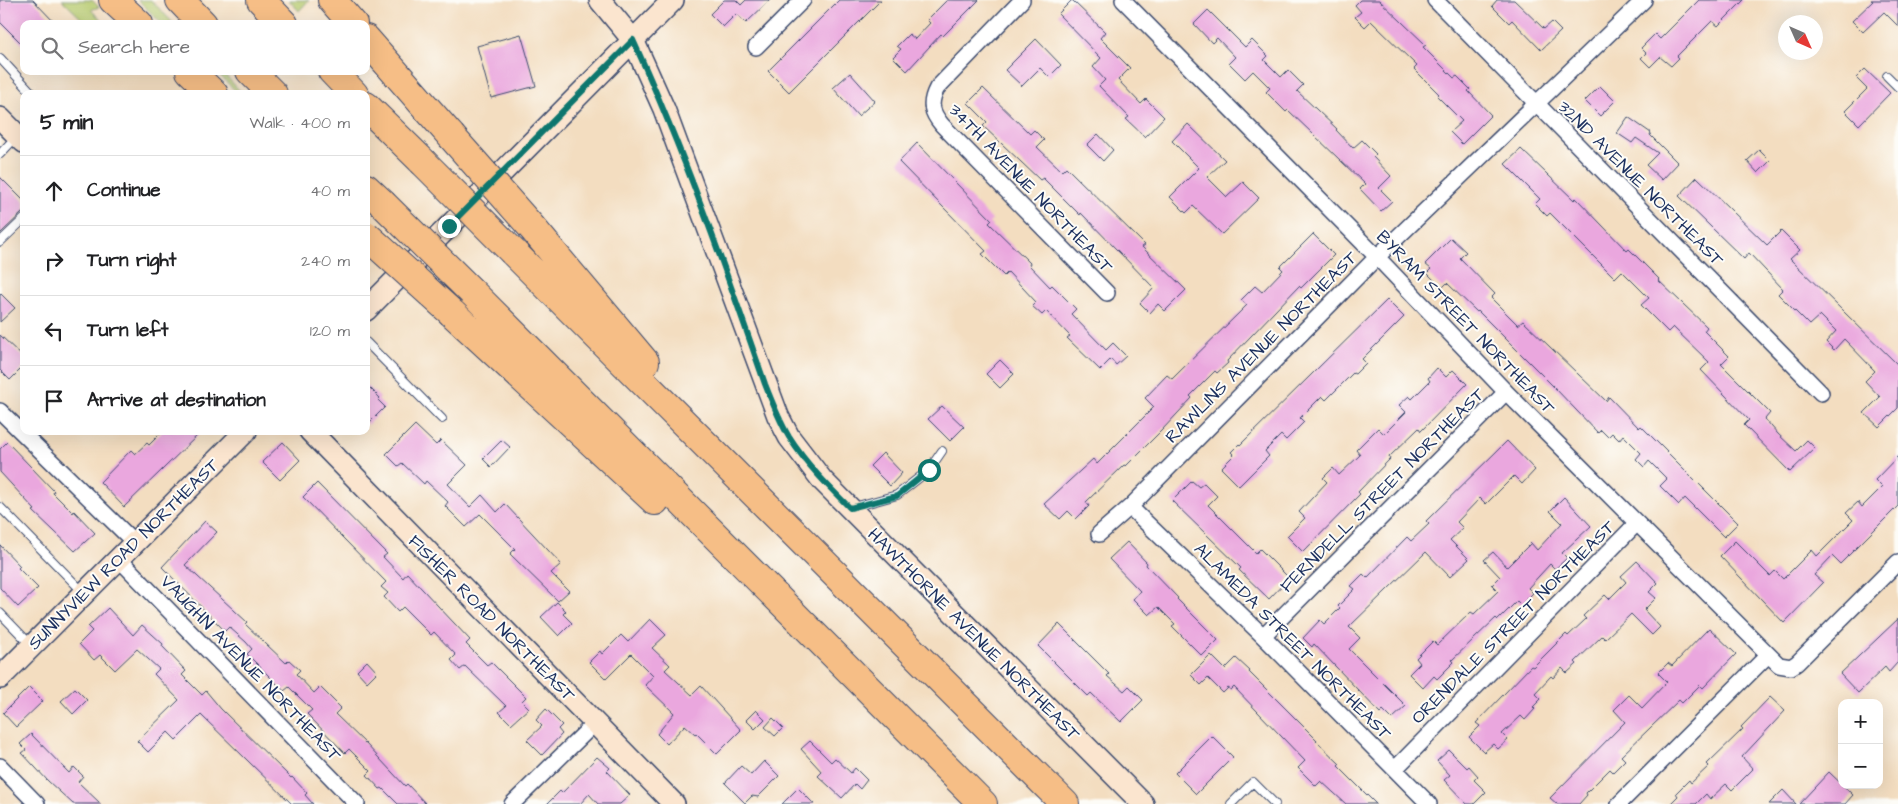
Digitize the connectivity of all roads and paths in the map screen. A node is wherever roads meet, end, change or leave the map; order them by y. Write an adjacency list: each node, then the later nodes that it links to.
1 (113, 0): 12 (highway)
2 (180, 0): 13 (highway)
3 (261, 0): 14 (highway)
4 (332, 0): 15 (highway)
5 (600, 0): 16 (main road, HAWTHORNE AVENUE NORTHEAST)
6 (673, 0): 16 (main road)
7 (803, 0): 18 (street)
8 (1022, 0): 40 (street, 34TH AVENUE NORTHEAST)
9 (1123, 0): 39 (street, BYRAM STREET NORTHEAST)
10 (1435, 0): 29 (street, 32ND AVENUE NORTHEAST)
11 (1644, 0): 29 (street, RAWLINS AVENUE NORTHEAST)
12 (135, 20)
13 (200, 20)
14 (280, 20)
15 (350, 20)
16 (633, 40): 41 (main road); 55 (main road, HAWTHORNE AVENUE NORTHEAST)
17 (370, 44): 52 (highway, bridge)
18 (756, 47)
19 (0, 58): 25 (lane)
20 (194, 75): 26 (highway)
21 (254, 75): 27 (highway)
22 (336, 75): 28 (highway)
23 (1887, 76): 24 (lane)
24 (1898, 88)
25 (29, 90)
26 (210, 90)
27 (269, 90)
28 (350, 90)
29 (1537, 104): 39 (street, RAWLINS AVENUE NORTHEAST); 44 (street, 32ND AVENUE NORTHEAST)
30 (370, 110): 52 (highway, bridge)
31 (0, 118): 32 (main road)
32 (20, 138)
33 (20, 140): 34 (lane)
34 (0, 154)
35 (374, 196): 67 (highway, bridge)
36 (20, 223): 38 (lane)
37 (370, 239): 67 (highway, bridge)
38 (0, 242)
39 (1377, 257): 43 (street, BYRAM STREET NORTHEAST); 54 (street, RAWLINS AVENUE NORTHEAST)
40 (1107, 293)
41 (370, 306)
42 (370, 346): 46 (lane)
43 (1506, 392): 56 (street, BYRAM STREET NORTHEAST); 63 (street, FERNDELL STREET NORTHEAST)
44 (1821, 393)
45 (0, 411): 47 (street)
46 (442, 419)
47 (20, 431)
48 (25, 435): 58 (street)
49 (242, 435): 58 (main road, SUNNYVIEW ROAD NORTHEAST)
50 (314, 435): 68 (main road, FISHER ROAD NORTHEAST)
51 (942, 451): 55 (lane)
52 (721, 460): 76 (highway)
53 (0, 507): 61 (lane)
54 (1130, 507): 57 (street, RAWLINS AVENUE NORTHEAST); 63 (street, ALAMEDA STREET NORTHEAST)
55 (850, 508): 77 (main road, HAWTHORNE AVENUE NORTHEAST)
56 (1637, 523): 65 (street, BYRAM STREET NORTHEAST); 70 (street, ORENDALE STREET NORTHEAST)
57 (1099, 534)
58 (135, 543): 59 (main road, SUNNYVIEW ROAD NORTHEAST)
59 (119, 559): 61 (main road, SUNNYVIEW ROAD NORTHEAST); 72 (street, VAUGHN AVENUE NORTHEAST)
60 (1898, 562): 65 (street, BYRAM STREET NORTHEAST)
61 (84, 593): 64 (main road, SUNNYVIEW ROAD NORTHEAST)
62 (0, 613): 64 (lane)
63 (1263, 636): 70 (street, ALAMEDA STREET NORTHEAST)
64 (32, 646): 66 (main road, SUNNYVIEW ROAD NORTHEAST)
65 (1768, 655): 81 (street)
66 (0, 678)
67 (866, 687): 75 (highway)
68 (594, 723): 73 (street); 74 (main road, FISHER ROAD NORTHEAST)
69 (0, 766): 71 (street)
70 (1395, 769): 80 (street, ALAMEDA STREET NORTHEAST)
71 (37, 804)
72 (357, 804)
73 (512, 804)
74 (674, 804)
75 (983, 804)
76 (1064, 804)
77 (1143, 804)
78 (1231, 804): 79 (lane)
79 (1275, 804)
80 (1430, 804)
81 (1619, 804)

